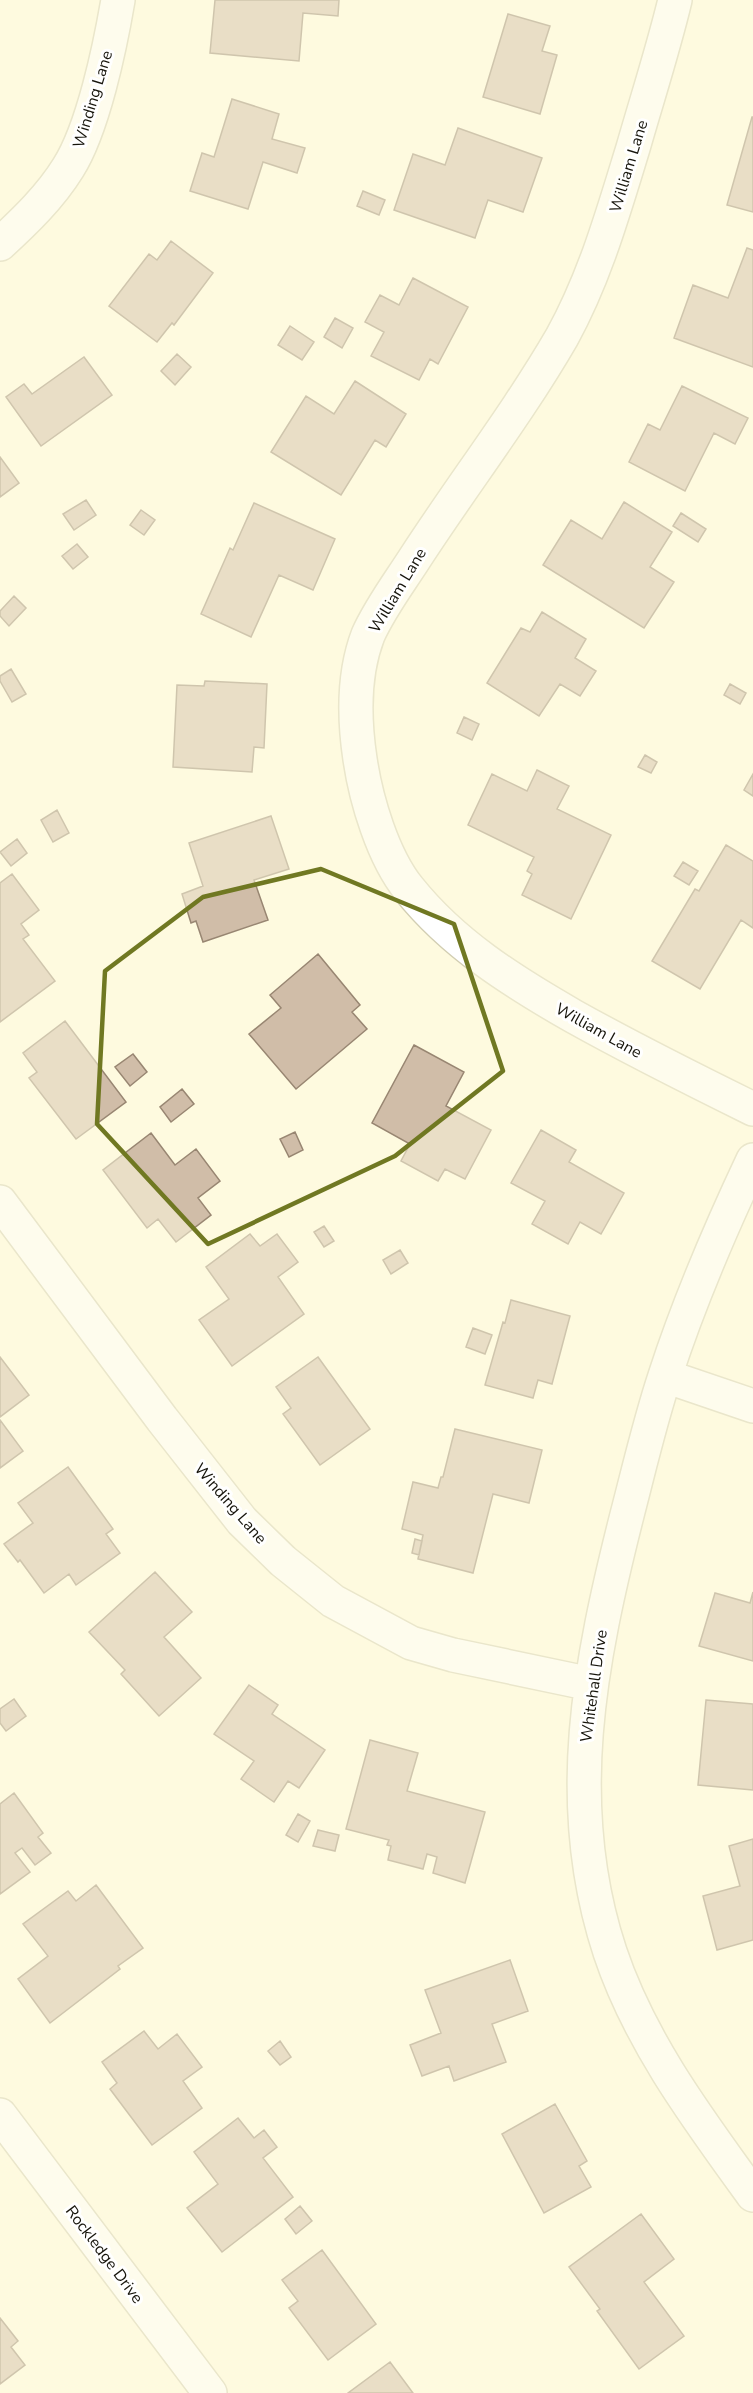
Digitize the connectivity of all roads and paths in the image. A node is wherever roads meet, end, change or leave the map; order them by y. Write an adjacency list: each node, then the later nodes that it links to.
1 (118, 0): 3 (street, Winding Lane)
2 (675, 0): 4 (street, William Lane)
3 (0, 244)
4 (753, 1108)
5 (753, 1160): 7 (street, Whitehall Drive)
6 (0, 1202): 9 (street, Winding Lane)
7 (665, 1376): 8 (street); 9 (street, Whitehall Drive)
8 (753, 1406)
9 (591, 1684): 11 (street, Whitehall Drive)
10 (0, 2115): 12 (street, Rockledge Drive)
11 (753, 2194)
12 (210, 2393)

